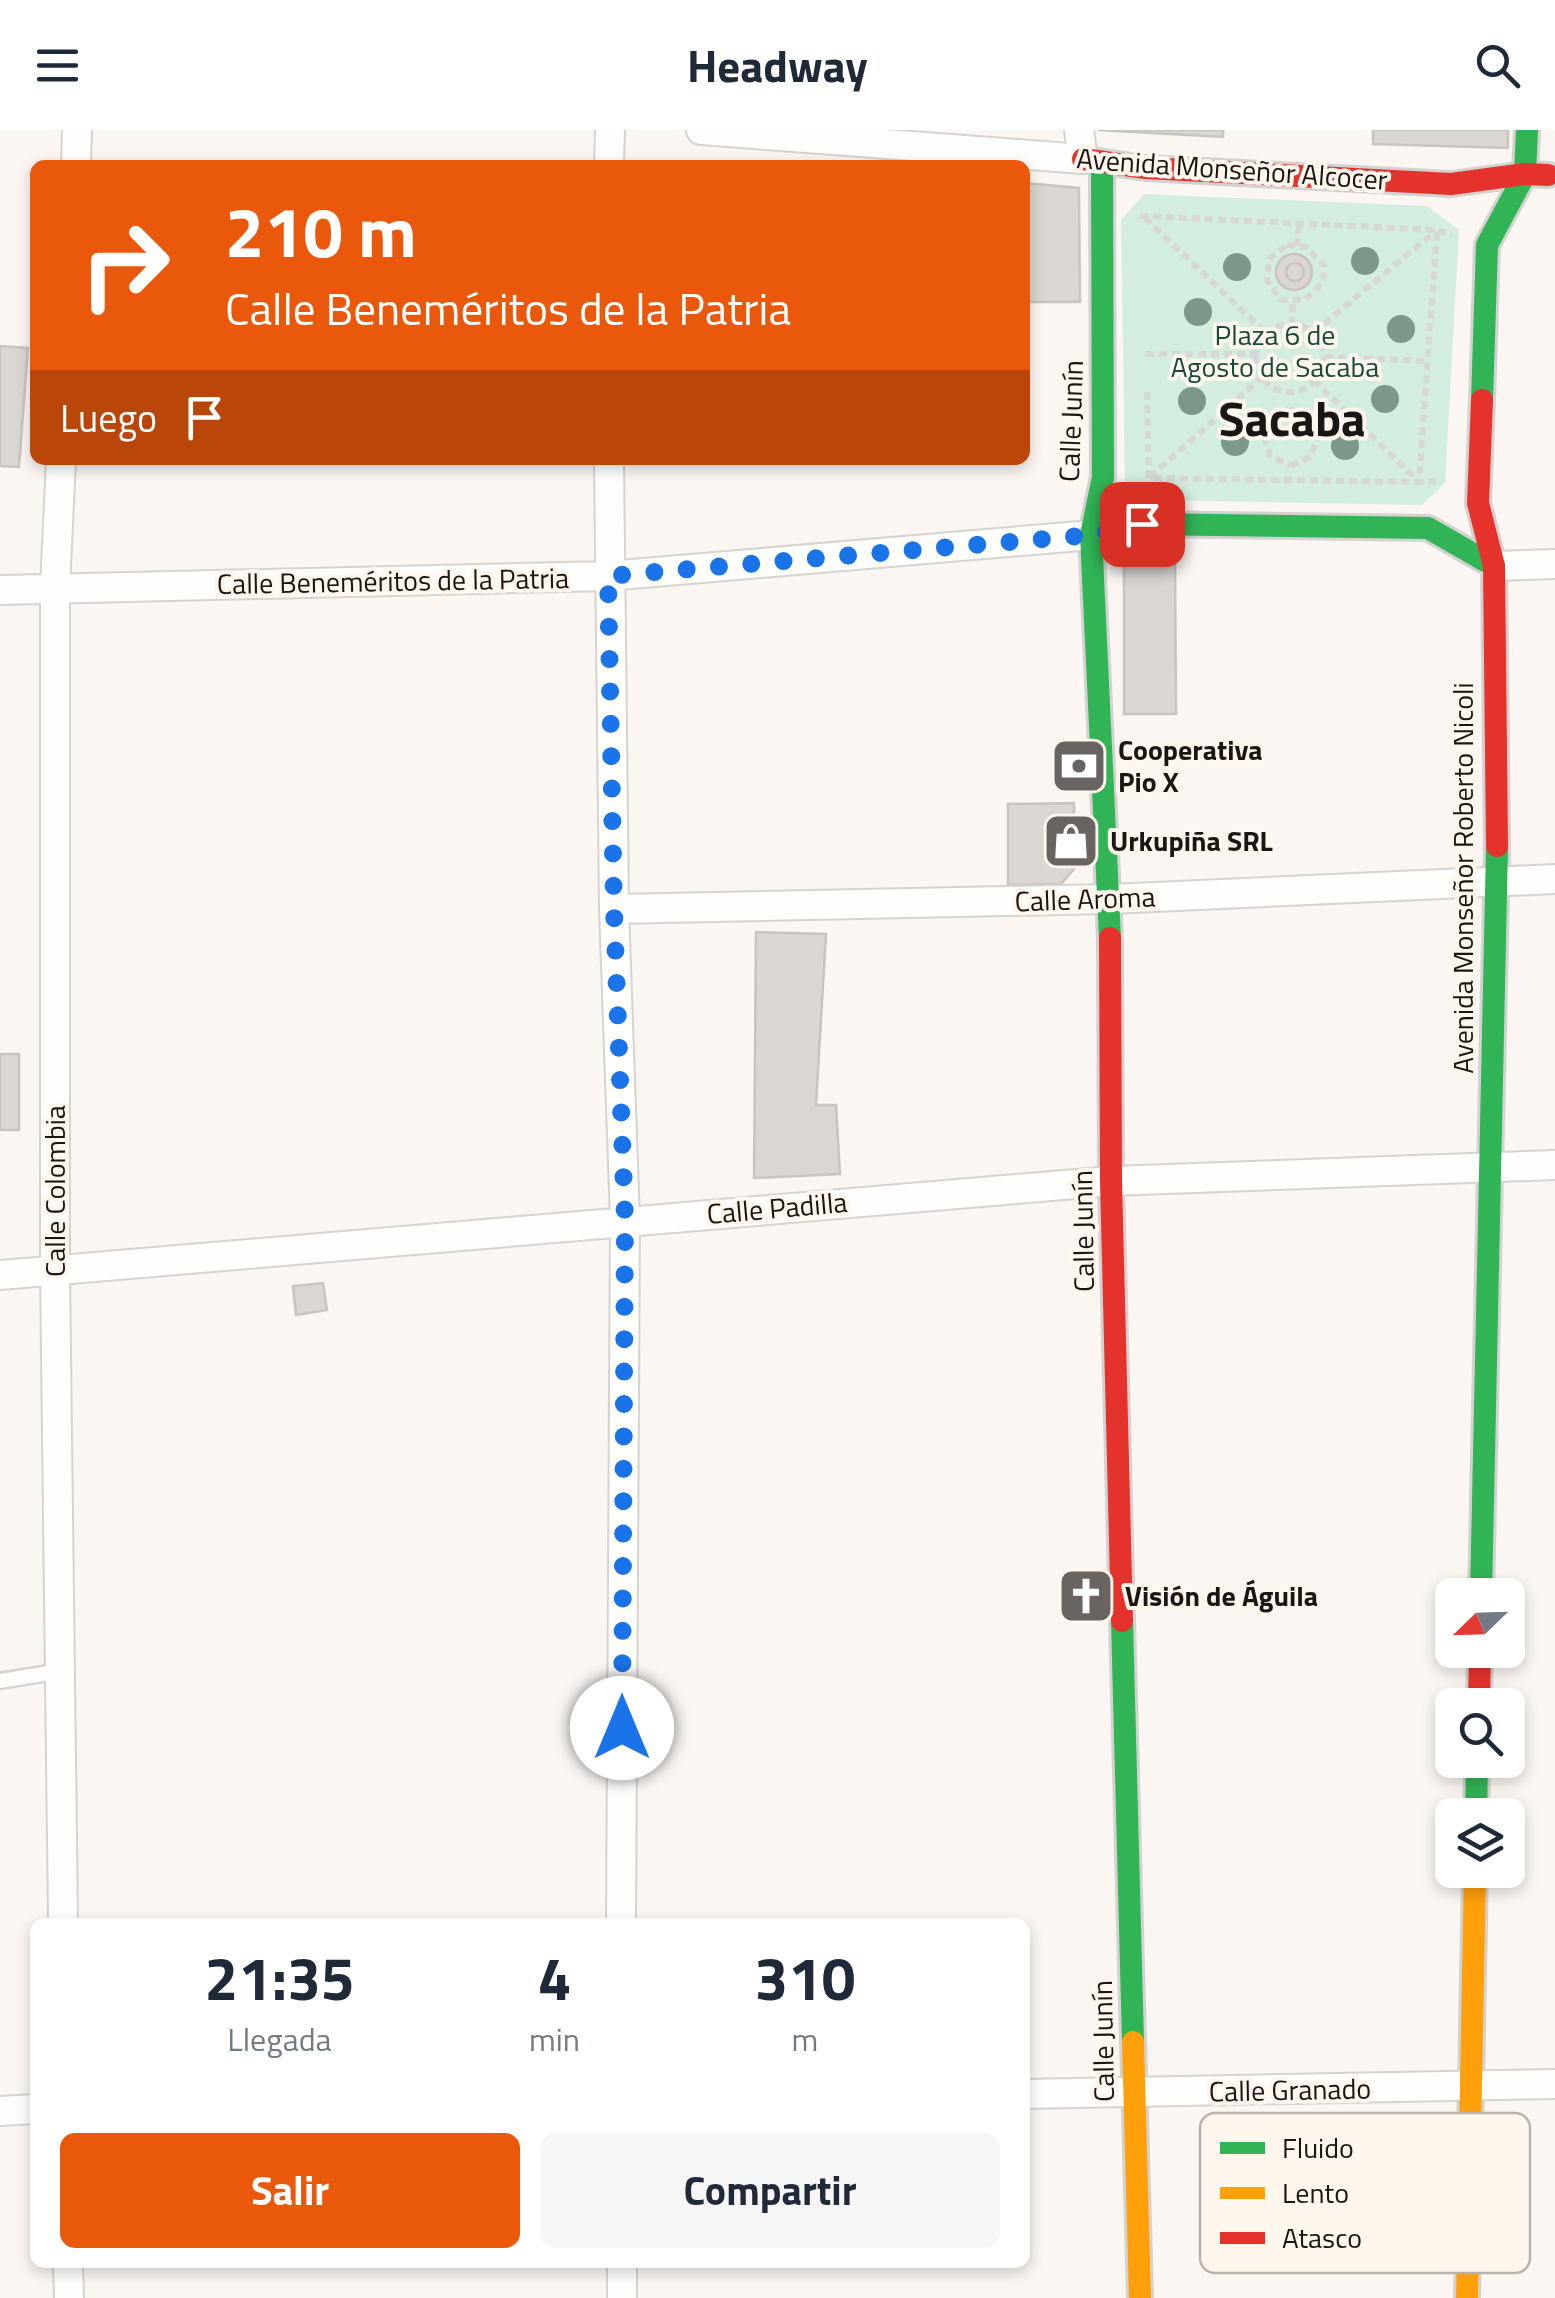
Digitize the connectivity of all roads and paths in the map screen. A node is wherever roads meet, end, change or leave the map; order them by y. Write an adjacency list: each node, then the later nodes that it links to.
1 (78, 130): 6 (street)
2 (610, 130): 7 (street)
3 (701, 130): 8 (street, Avenida Monseñor Alcocer)
4 (1079, 130): 8 (street)
5 (1527, 130): 10 (main road)
6 (76, 160)
7 (610, 160)
8 (1092, 161): 9 (main road, Avenida Monseñor Alcocer); 39 (main road, Calle Junín)
9 (1146, 168): 12 (main road, Avenida Monseñor Alcocer); 13 (path)
10 (1524, 174): 11 (main road, Avenida Monseñor Alcocer); 12 (main road, Avenida Monseñor Alcocer); 36 (main road, Avenida Monseñor Roberto Nicoli)
11 (1555, 175)
12 (1450, 184): 15 (path)
13 (1144, 216): 14 (path); 16 (path); 21 (path)
14 (1299, 224): 15 (path); 17 (path)
15 (1437, 230): 20 (path); 24 (path)
16 (1144, 236)
17 (1297, 246): 18 (path); 18 (path)
18 (1292, 300): 19 (path)
19 (1292, 326): 20 (path); 21 (path)
20 (1314, 332): 23 (path)
21 (1267, 334): 22 (path)
22 (1256, 354): 25 (path); 26 (path)
23 (1326, 357): 24 (path); 27 (path)
24 (1428, 361): 37 (path)
25 (1146, 371)
26 (1261, 378): 29 (path); 34 (path)
27 (1314, 380): 29 (path); 37 (path)
28 (1147, 389): 34 (path)
29 (1290, 393): 30 (path)
30 (1289, 409): 33 (path); 33 (path)
31 (61, 465): 43 (street, Calle Colombia)
32 (608, 465): 42 (street)
33 (1290, 466): 35 (path)
34 (1149, 478): 35 (path); 38 (path)
35 (1289, 480): 37 (path)
36 (1479, 480): 37 (path); 41 (main road, Avenida Monseñor Roberto Nicoli)
37 (1419, 482)
38 (1142, 524): 39 (main road, Calle Beneméritos de la Patria); 41 (main road, Calle Beneméritos de la Patria)
39 (1091, 535): 42 (street, Calle Beneméritos de la Patria); 47 (main road, Calle Junín)
40 (1555, 564): 41 (street)
41 (1494, 566): 45 (main road, Avenida Monseñor Roberto Nicoli)
42 (608, 576): 43 (street, Calle Beneméritos de la Patria); 48 (street)
43 (55, 588): 44 (street, Calle Beneméritos de la Patria); 53 (street, Calle Colombia)
44 (0, 590)
45 (1497, 879): 46 (street, Calle Aroma); 47 (street, Calle Aroma); 50 (main road, Avenida Monseñor Roberto Nicoli)
46 (1555, 879)
47 (1110, 900): 48 (street, Calle Aroma); 51 (main road, Calle Junín)
48 (614, 909): 52 (street)
49 (1555, 1165): 50 (street, Calle Padilla)
50 (1490, 1166): 51 (street, Calle Padilla); 55 (main road, Avenida Monseñor Roberto Nicoli)
51 (1111, 1181): 52 (street, Calle Padilla); 63 (main road, Calle Junín)
52 (625, 1220): 53 (street, Calle Padilla); 60 (street)
53 (55, 1271): 54 (street, Calle Padilla); 56 (street, Calle Colombia)
54 (0, 1275)
55 (1481, 1578)
56 (61, 1671): 57 (lane); 59 (street, Calle Colombia)
57 (0, 1681)
58 (1475, 1888): 62 (main road)
59 (63, 1918)
60 (620, 1918)
61 (1555, 2084): 62 (street, Calle Granado)
62 (1471, 2086): 63 (street, Calle Granado); 67 (main road)
63 (1134, 2093): 64 (street, Calle Granado); 73 (main road, Calle Junín)
64 (1030, 2094)
65 (30, 2108): 66 (street)
66 (0, 2111)
67 (1470, 2113)
68 (68, 2268): 71 (street)
69 (622, 2268): 72 (street)
70 (1467, 2273): 74 (main road)
71 (69, 2298)
72 (622, 2298)
73 (1140, 2298)
74 (1467, 2298)

